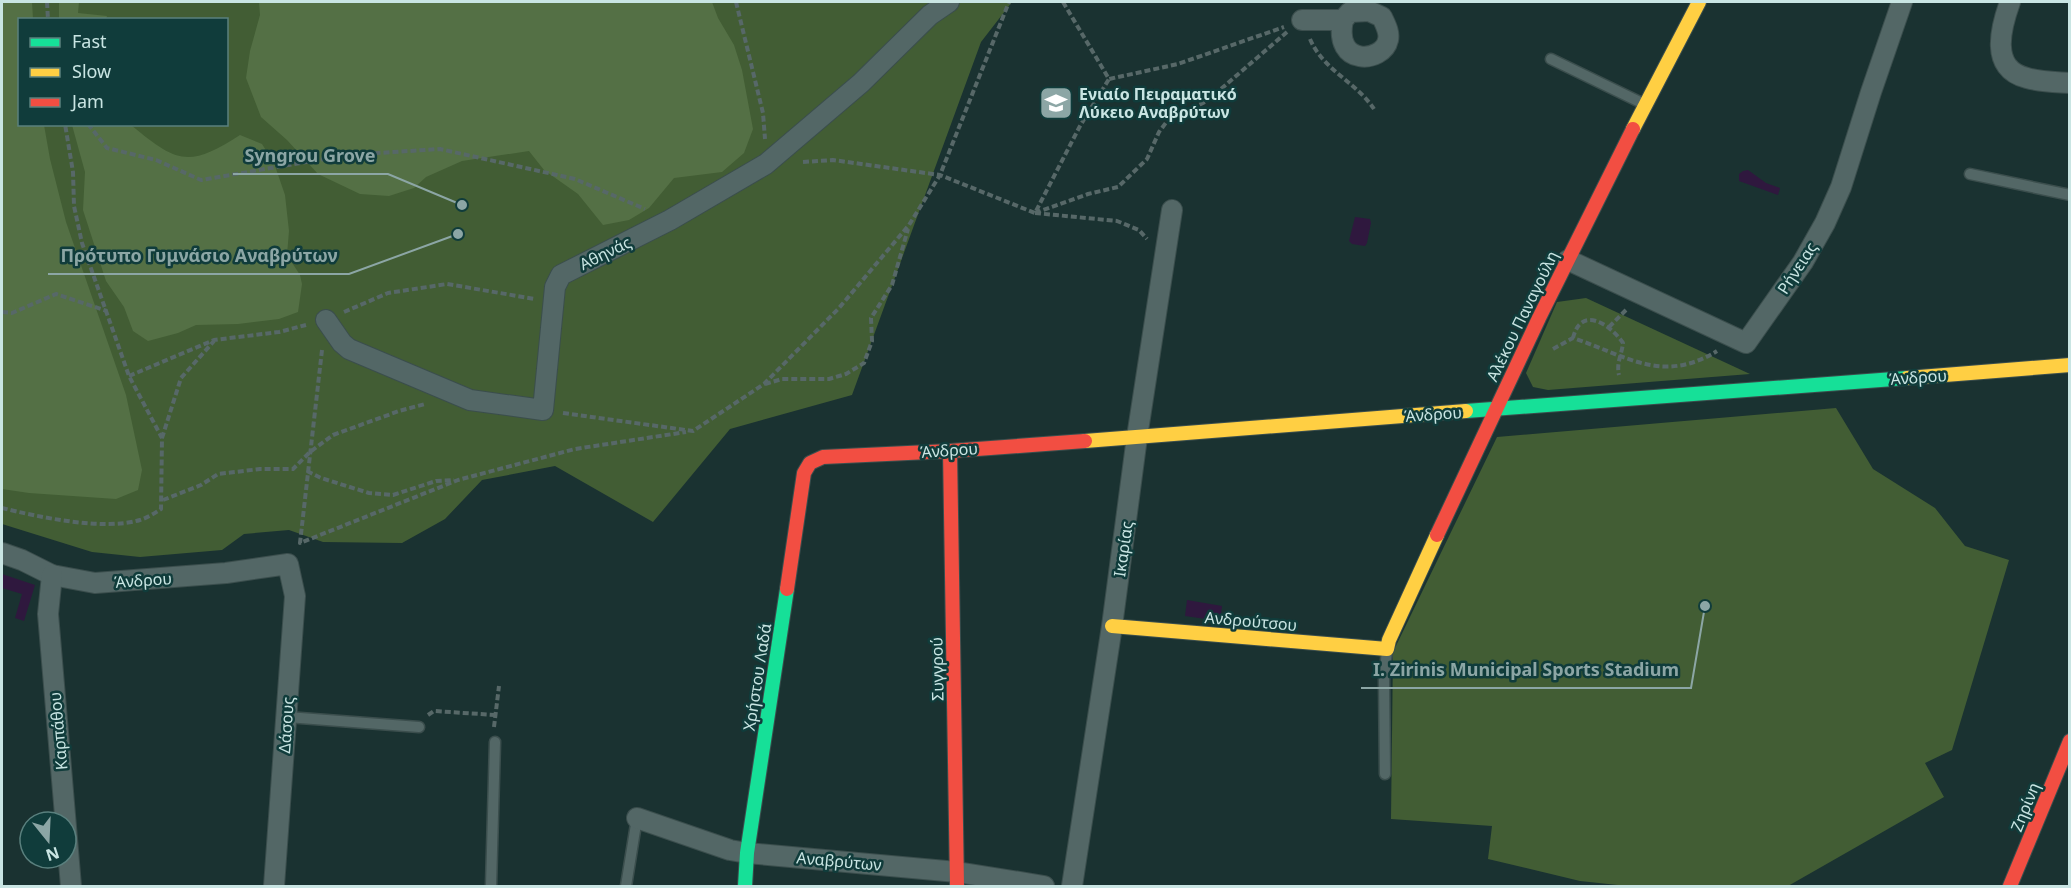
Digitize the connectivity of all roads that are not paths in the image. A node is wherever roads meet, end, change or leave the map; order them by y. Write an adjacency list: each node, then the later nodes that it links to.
1 (949, 2): 14 (street, Αθηνάς)
2 (1699, 2): 9 (main road, Αλέκου Παναγούλη)
3 (1902, 2): 13 (street, Ρήνειας)
4 (2010, 2): 8 (street)
5 (1302, 20): 6 (street)
6 (1342, 20)
7 (1551, 59): 9 (lane)
8 (2070, 83)
9 (1644, 104): 13 (main road, Αλέκου Παναγούλη)
10 (1970, 174): 11 (lane)
11 (2070, 195)
12 (1172, 210): 17 (street, Ικαρίας)
13 (1568, 260): 16 (main road, Αλέκου Παναγούλη)
14 (326, 320)
15 (2070, 365): 16 (main road, Άνδρου)
16 (1494, 409): 17 (main road, Άνδρου); 24 (main road, Αλέκου Παναγούλη)
17 (1137, 436): 18 (main road, Άνδρου); 23 (street, Ικαρίας)
18 (950, 451): 19 (main road, Άνδρου); 32 (main road, Συγγρού)
19 (804, 473): 31 (main road, Χρήστου Λαδά)
20 (2, 553): 22 (street, Άνδρου)
21 (288, 564): 22 (street, Άνδρου); 25 (street, Δάσους)
22 (52, 575): 33 (street, Καρπάθου)
23 (1113, 626): 24 (main road, Ανδρούτσου); 39 (street, Ικαρίας)
24 (1387, 650): 29 (lane)
25 (287, 717): 26 (lane); 34 (street, Δάσους)
26 (419, 727)
27 (2070, 741): 40 (main road, Ζηρίνη)
28 (495, 742): 35 (lane)
29 (1385, 774)
30 (638, 818): 31 (street, Αναβρύτων); 36 (lane)
31 (747, 853): 32 (street, Αναβρύτων); 37 (main road, Χρήστου Λαδά)
32 (957, 879): 38 (street, Αναβρύτων)
33 (71, 886)
34 (274, 886)
35 (491, 886)
36 (626, 886)
37 (745, 886)
38 (1044, 886)
39 (1072, 886)
40 (2010, 886)

